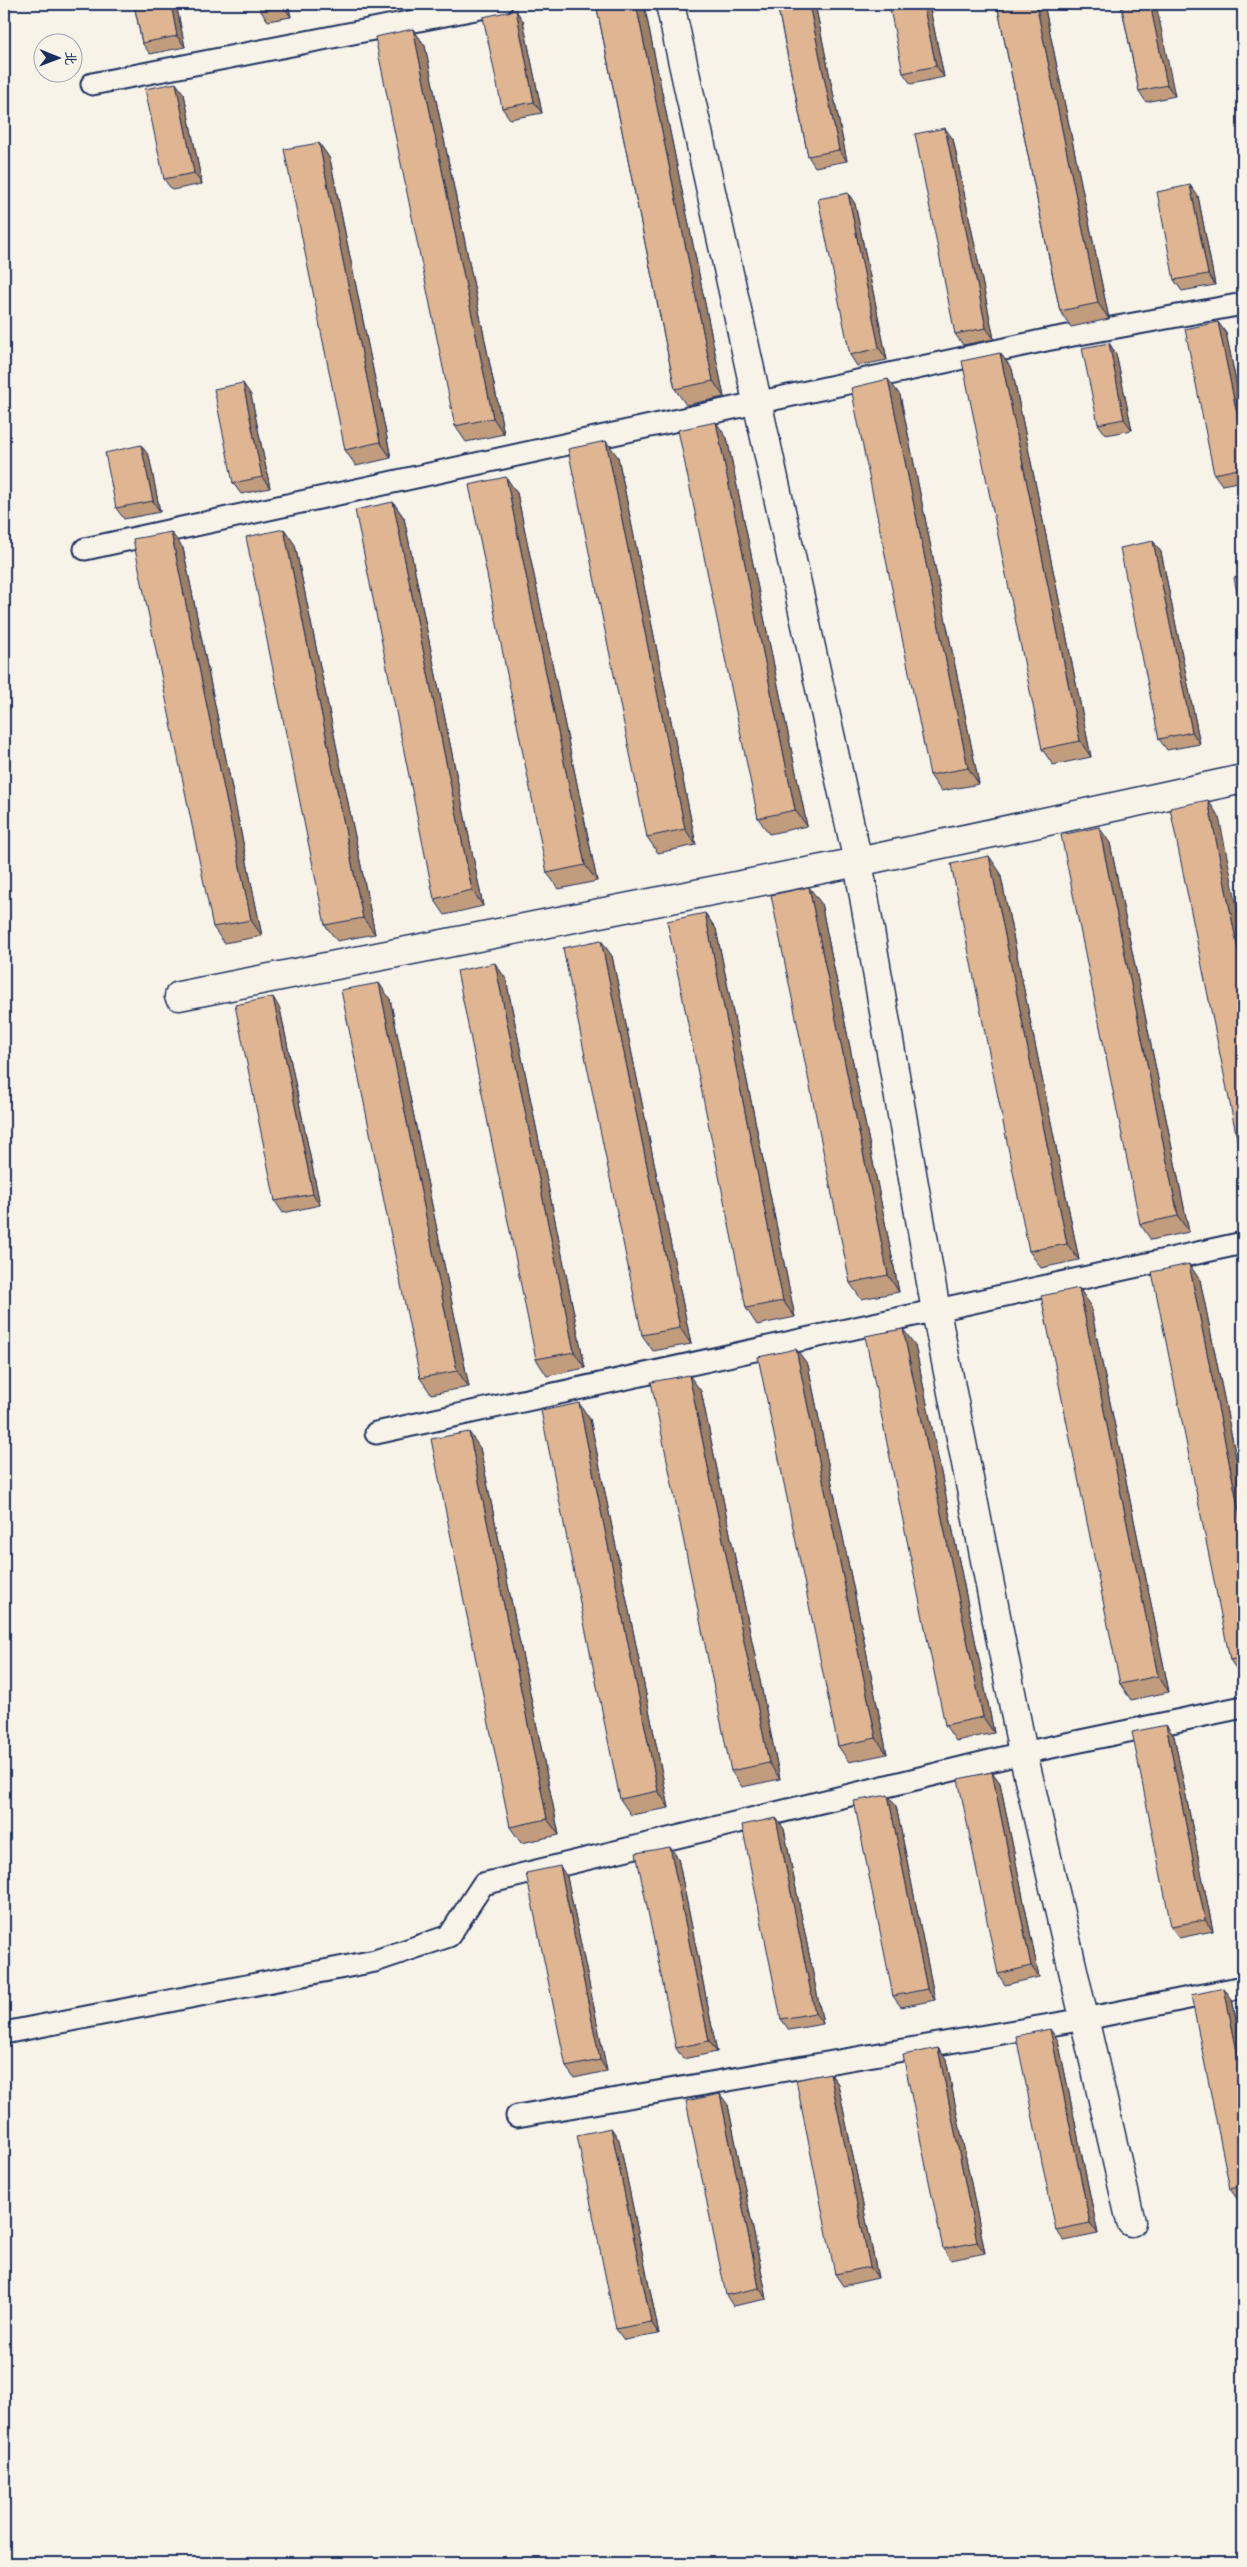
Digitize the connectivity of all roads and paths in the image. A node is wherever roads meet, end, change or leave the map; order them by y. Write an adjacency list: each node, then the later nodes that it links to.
1 (501, 4): 3 (lane)
2 (670, 4): 5 (street)
3 (92, 84)
4 (1243, 304): 5 (lane)
5 (757, 403): 6 (lane); 8 (street)
6 (86, 549)
7 (1243, 779): 8 (street)
8 (858, 862): 9 (street); 11 (street)
9 (179, 996)
10 (1243, 1243): 11 (lane)
11 (936, 1311): 12 (lane); 14 (street)
12 (376, 1433)
13 (1243, 1707): 14 (lane)
14 (1023, 1753): 16 (street); 17 (lane)
15 (1243, 1987): 16 (lane)
16 (1085, 2019): 18 (lane); 19 (street)
17 (4, 2033)
18 (517, 2116)
19 (1131, 2222)

